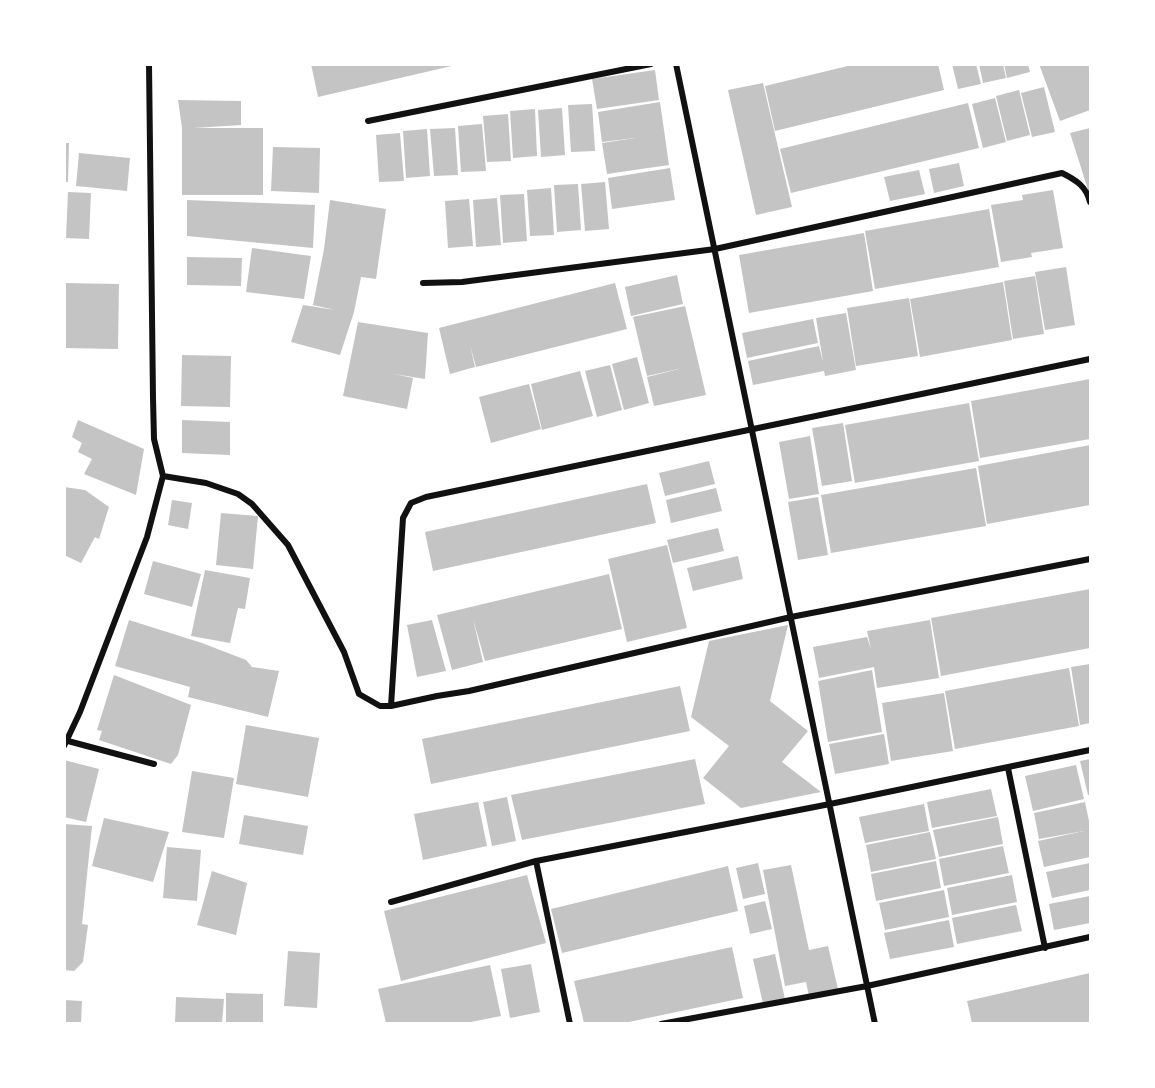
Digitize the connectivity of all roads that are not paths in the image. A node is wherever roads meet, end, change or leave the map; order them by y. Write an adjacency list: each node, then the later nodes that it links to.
1 (150, 64): 10 (street)
2 (651, 64): 4 (street)
3 (676, 64): 6 (street)
4 (368, 121)
5 (1090, 202): 6 (street)
6 (715, 249): 7 (street); 9 (street)
7 (423, 283)
8 (1090, 359): 9 (street)
9 (753, 429): 12 (street); 13 (street)
10 (163, 476): 13 (street); 14 (street)
11 (1090, 559): 12 (street)
12 (791, 617): 13 (street); 18 (street)
13 (391, 706)
14 (66, 744): 16 (street)
15 (1090, 750): 17 (street)
16 (154, 764)
17 (1008, 768): 18 (street); 22 (street)
18 (830, 804): 19 (street); 23 (street)
19 (536, 861): 20 (street); 24 (street)
20 (391, 902)
21 (1090, 938): 22 (street)
22 (1045, 948): 23 (street)
23 (867, 986): 25 (street); 26 (street)
24 (570, 1023)
25 (661, 1023)
26 (875, 1023)

